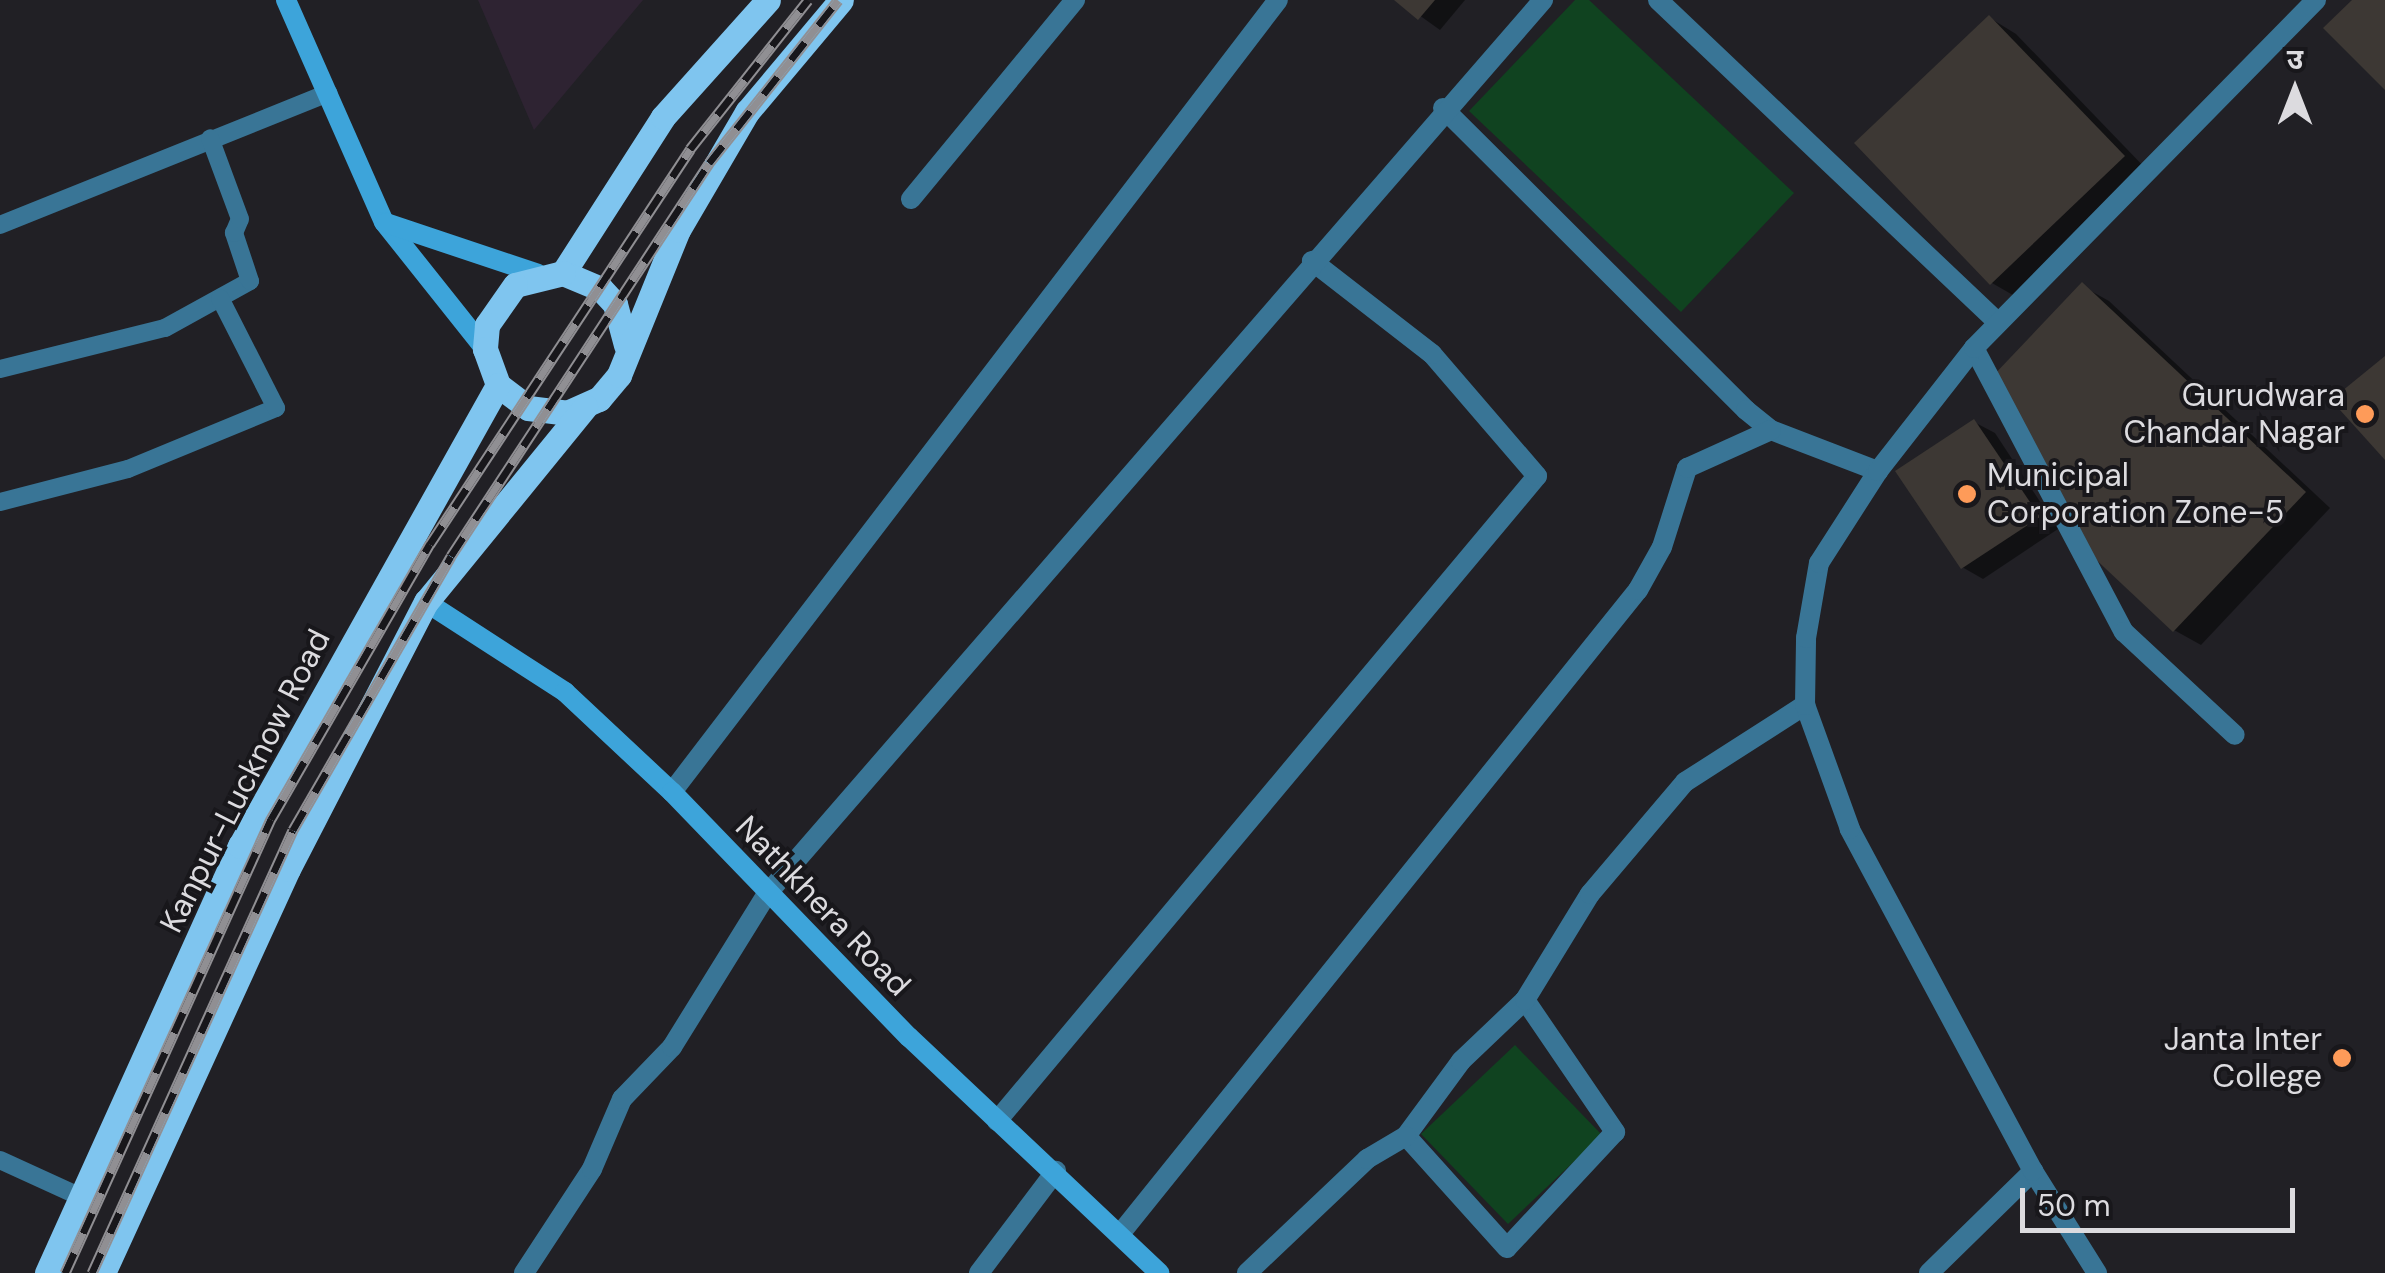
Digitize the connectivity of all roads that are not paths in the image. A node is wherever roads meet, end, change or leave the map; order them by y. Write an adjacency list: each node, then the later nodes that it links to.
1 (286, 0): 9 (street)
2 (768, 0): 16 (main road)
3 (841, 0): 19 (main road)
4 (1076, 0): 12 (street)
5 (1278, 0): 31 (street)
6 (1542, 0): 10 (street)
7 (1658, 0): 18 (street)
8 (2316, 0): 18 (street)
9 (328, 93): 11 (lane); 13 (street)
10 (1443, 108): 15 (street); 25 (street)
11 (210, 138): 14 (lane); 17 (lane)
12 (911, 199)
13 (384, 222): 16 (street); 21 (street)
14 (0, 225)
15 (1312, 261): 32 (street); 34 (street)
16 (550, 274): 19 (main road); 21 (main road)
17 (220, 298): 22 (lane); 27 (lane)
18 (1998, 324): 20 (street)
19 (626, 345): 24 (main road)
20 (1974, 348): 26 (street); 30 (street)
21 (484, 349): 23 (main road)
22 (0, 369)
23 (498, 384): 24 (main road); 39 (main road, Kanpur-Lucknow Road)
24 (586, 406): 28 (main road)
25 (1772, 430): 26 (street); 40 (street)
26 (1878, 471): 29 (street)
27 (0, 502)
28 (426, 602): 31 (street, Nathkhera Road); 42 (main road)
29 (1806, 706): 33 (street); 38 (street)
30 (2235, 736)
31 (672, 792): 32 (street, Nathkhera Road)
32 (767, 894): 34 (street, Nathkhera Road); 43 (street)
33 (1525, 1000): 35 (street); 35 (street)
34 (997, 1120): 37 (street, Nathkhera Road)
35 (1406, 1136): 46 (street)
36 (0, 1160): 39 (lane)
37 (1056, 1171): 40 (street, Nathkhera Road); 44 (street)
38 (2033, 1171): 47 (street); 48 (street)
39 (81, 1197): 41 (main road, Kanpur-Lucknow Road)
40 (1120, 1234): 45 (street, Nathkhera Road)
41 (46, 1273)
42 (103, 1273)
43 (524, 1273)
44 (979, 1273)
45 (1159, 1273)
46 (1247, 1273)
47 (1929, 1273)
48 (2097, 1273)

